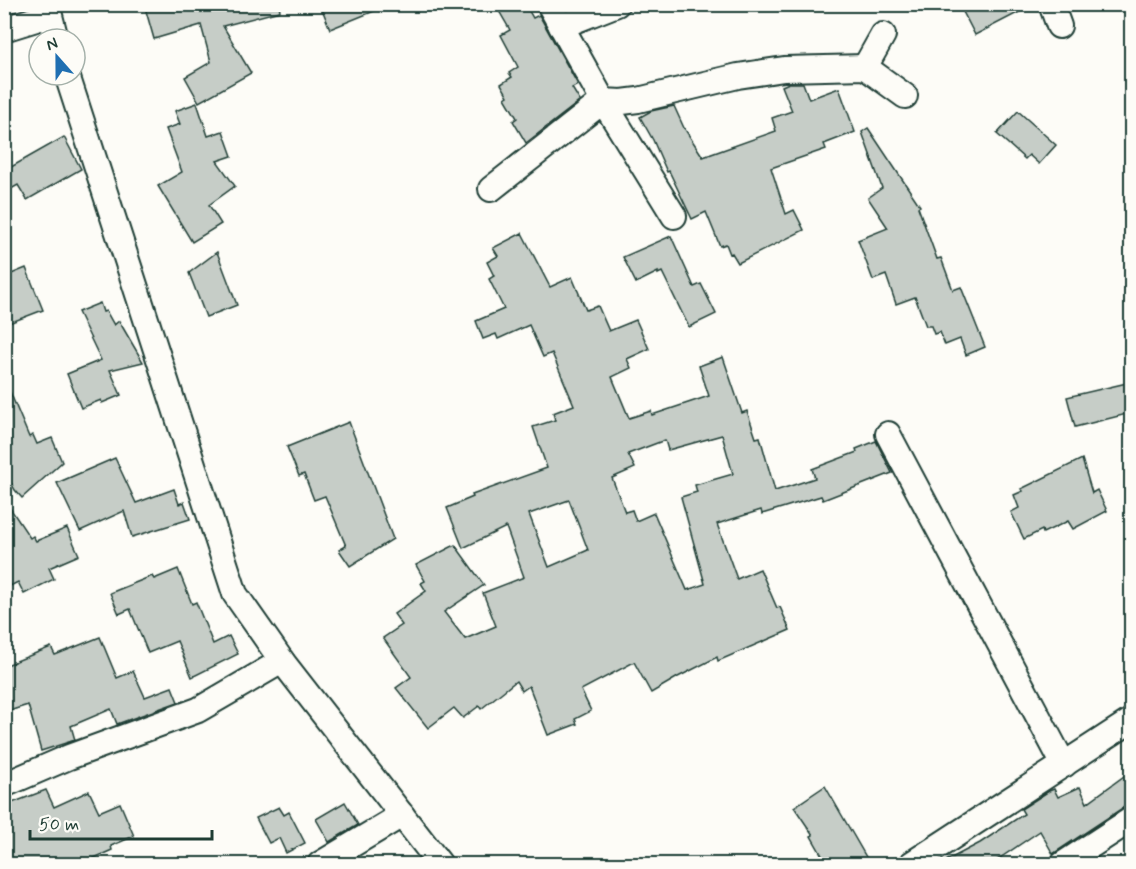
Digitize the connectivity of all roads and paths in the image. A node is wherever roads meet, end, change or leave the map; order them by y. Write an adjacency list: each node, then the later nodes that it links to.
1 (549, 4): 4 (street)
2 (617, 4): 4 (street)
3 (48, 10): 5 (street); 6 (street)
4 (561, 26): 11 (street)
5 (53, 27)
6 (4, 29)
7 (883, 35): 8 (street)
8 (865, 67): 10 (street); 11 (street)
9 (71, 87): 15 (street)
10 (905, 96)
11 (603, 101): 12 (street); 13 (street)
12 (491, 189)
13 (674, 216)
14 (888, 434): 17 (street)
15 (282, 661): 18 (street); 19 (street)
16 (1131, 720): 17 (street)
17 (1064, 765): 23 (street)
18 (4, 786)
19 (402, 815): 21 (street); 22 (street)
20 (1131, 819): 24 (street)
21 (320, 864)
22 (440, 864)
23 (910, 864)
24 (1063, 864)

